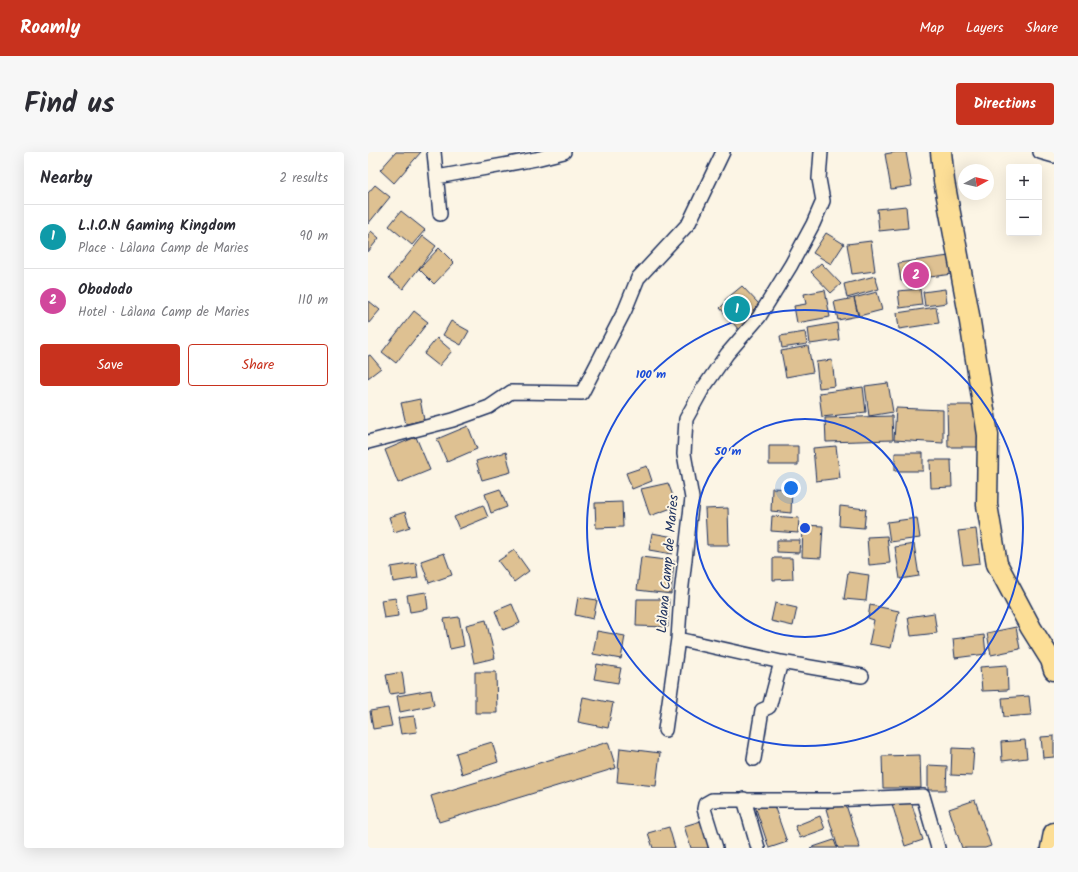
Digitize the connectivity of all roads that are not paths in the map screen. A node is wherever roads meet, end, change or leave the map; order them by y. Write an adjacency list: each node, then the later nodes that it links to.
1 (434, 152): 8 (street)
2 (564, 152): 8 (street)
3 (723, 152): 10 (street)
4 (821, 152): 11 (street, Làlana Camp de Maries)
5 (941, 152): 13 (main road)
6 (1040, 152): 7 (street)
7 (1054, 156)
8 (437, 177): 9 (street)
9 (440, 214)
10 (368, 442)
11 (678, 640): 12 (street); 15 (street, Làlana Camp de Maries)
12 (781, 662): 14 (street); 16 (street)
13 (1054, 670)
14 (862, 676)
15 (665, 730)
16 (754, 759)
17 (744, 800): 19 (street); 20 (street); 21 (street)
18 (1054, 832): 22 (main road)
19 (716, 848)
20 (758, 848)
21 (938, 848)
22 (1051, 848)

